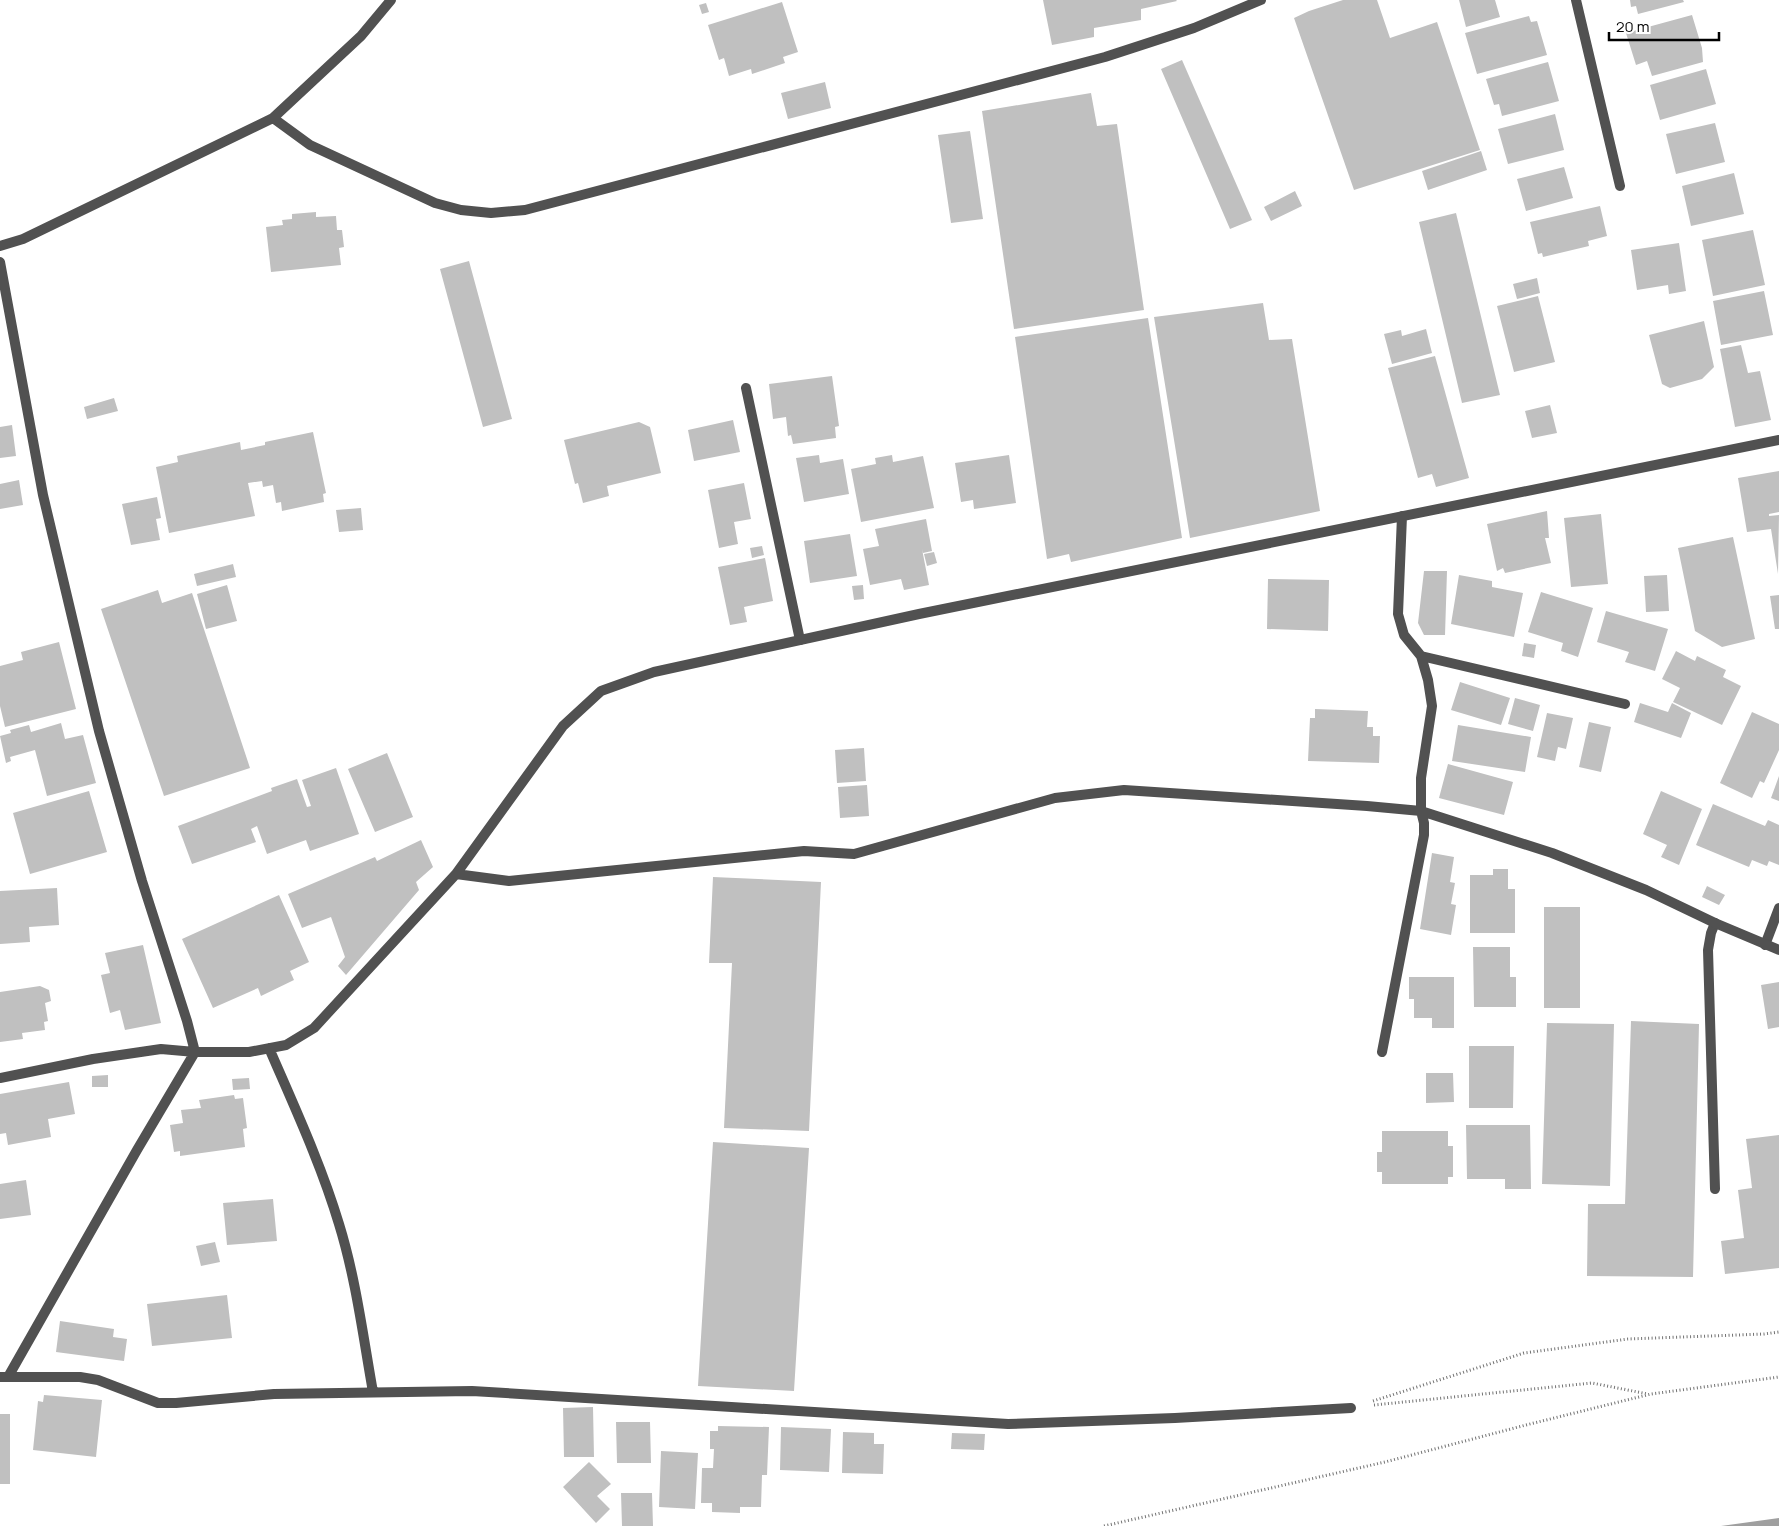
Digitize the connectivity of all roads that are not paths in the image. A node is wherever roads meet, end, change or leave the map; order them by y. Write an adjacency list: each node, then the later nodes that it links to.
1 (391, 0): 4 (street)
2 (1261, 0): 4 (street)
3 (1576, 0): 5 (street)
4 (273, 118): 6 (street)
5 (1620, 186)
6 (0, 246)
7 (0, 262): 21 (street)
8 (746, 388): 11 (street)
9 (1779, 440): 10 (street)
10 (1402, 516): 11 (street); 12 (street)
11 (800, 640): 15 (street)
12 (1421, 656): 13 (street); 14 (street)
13 (1625, 704)
14 (1421, 811): 15 (street); 17 (street); 22 (street)
15 (456, 874): 20 (street)
16 (1779, 908): 18 (street)
17 (1715, 923): 18 (street); 24 (street)
18 (1765, 945): 19 (street)
19 (1779, 950)
20 (269, 1048): 21 (street); 26 (street)
21 (195, 1052): 23 (street); 25 (street)
22 (1382, 1052)
23 (0, 1078)
24 (1715, 1189)
25 (4, 1377): 26 (street)
26 (373, 1392): 27 (street)
27 (1351, 1408)

